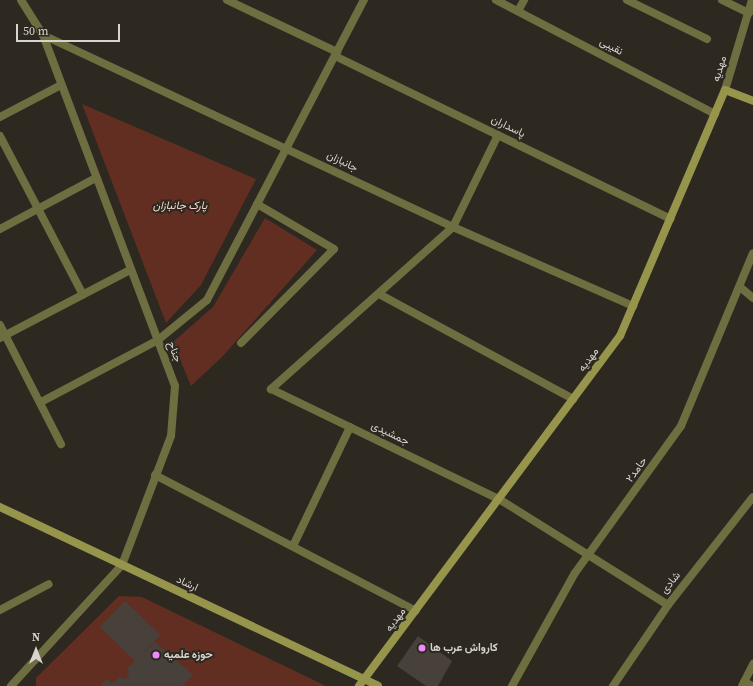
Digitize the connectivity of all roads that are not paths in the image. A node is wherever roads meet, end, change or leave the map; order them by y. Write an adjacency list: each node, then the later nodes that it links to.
1 (20, 0): 11 (street, جناح)
2 (227, 0): 13 (street, پاسداران)
3 (364, 0): 13 (street)
4 (496, 0): 9 (street, نقیبی)
5 (524, 0): 9 (street)
6 (627, 0): 12 (street)
7 (722, 0): 10 (street)
8 (752, 0): 10 (street, مهدیه)
9 (518, 11): 17 (street, نقیبی)
10 (748, 13): 15 (street, مهدیه)
11 (43, 35): 14 (street, جناح); 21 (street, جانبازان)
12 (707, 38)
13 (336, 54): 19 (street, پاسداران); 21 (street)
14 (61, 85): 18 (street); 22 (street, جناح)
15 (725, 90): 16 (street); 17 (street, مهدیه)
16 (753, 101)
17 (715, 114): 25 (street, مهدیه)
18 (0, 117)
19 (498, 135): 25 (street, پاسداران); 26 (street)
20 (0, 136): 24 (street)
21 (287, 148): 23 (street); 26 (street, جانبازان)
22 (96, 178): 24 (street); 29 (street, جناح)
23 (257, 204): 37 (street); 38 (street)
24 (38, 208): 27 (street); 32 (street)
25 (670, 219): 34 (street, مهدیه)
26 (453, 227): 31 (street); 34 (street, جانبازان)
27 (0, 229)
28 (753, 253): 30 (street, حامد۲)
29 (130, 270): 32 (street); 37 (street, جناح)
30 (740, 287): 33 (street); 48 (street, حامد۲)
31 (379, 294): 39 (street); 41 (street, جمشیدی)
32 (83, 295): 36 (street)
33 (753, 298)
34 (633, 306): 39 (street, مهدیه)
35 (0, 324): 36 (street)
36 (3, 336): 40 (street)
37 (158, 340): 40 (street); 43 (street, جناح)
38 (240, 343)
39 (573, 399): 45 (street, مهدیه)
40 (41, 402): 42 (street)
41 (350, 427): 45 (street, جمشیدی); 47 (street)
42 (62, 444)
43 (155, 475): 47 (street); 49 (street, جناح)
44 (753, 497): 51 (street, شادی)
45 (499, 499): 48 (street, جمشیدی); 53 (street, مهدیه)
46 (0, 507): 49 (street, ارشاد)
47 (293, 546): 53 (street)
48 (589, 554): 51 (street, جمشیدی); 60 (street, حامد۲)
49 (122, 565): 55 (street, ارشاد); 57 (street, جناح)
50 (49, 584): 52 (street)
51 (668, 604): 61 (street, شادی)
52 (0, 610)
53 (416, 611): 55 (street, مهدیه)
54 (753, 664): 56 (street)
55 (365, 679): 58 (street, مهدیه); 59 (street, ارشاد)
56 (743, 684): 62 (street)
57 (11, 686)
58 (359, 686)
59 (378, 686)
60 (512, 686)
61 (613, 686)
62 (753, 686)

